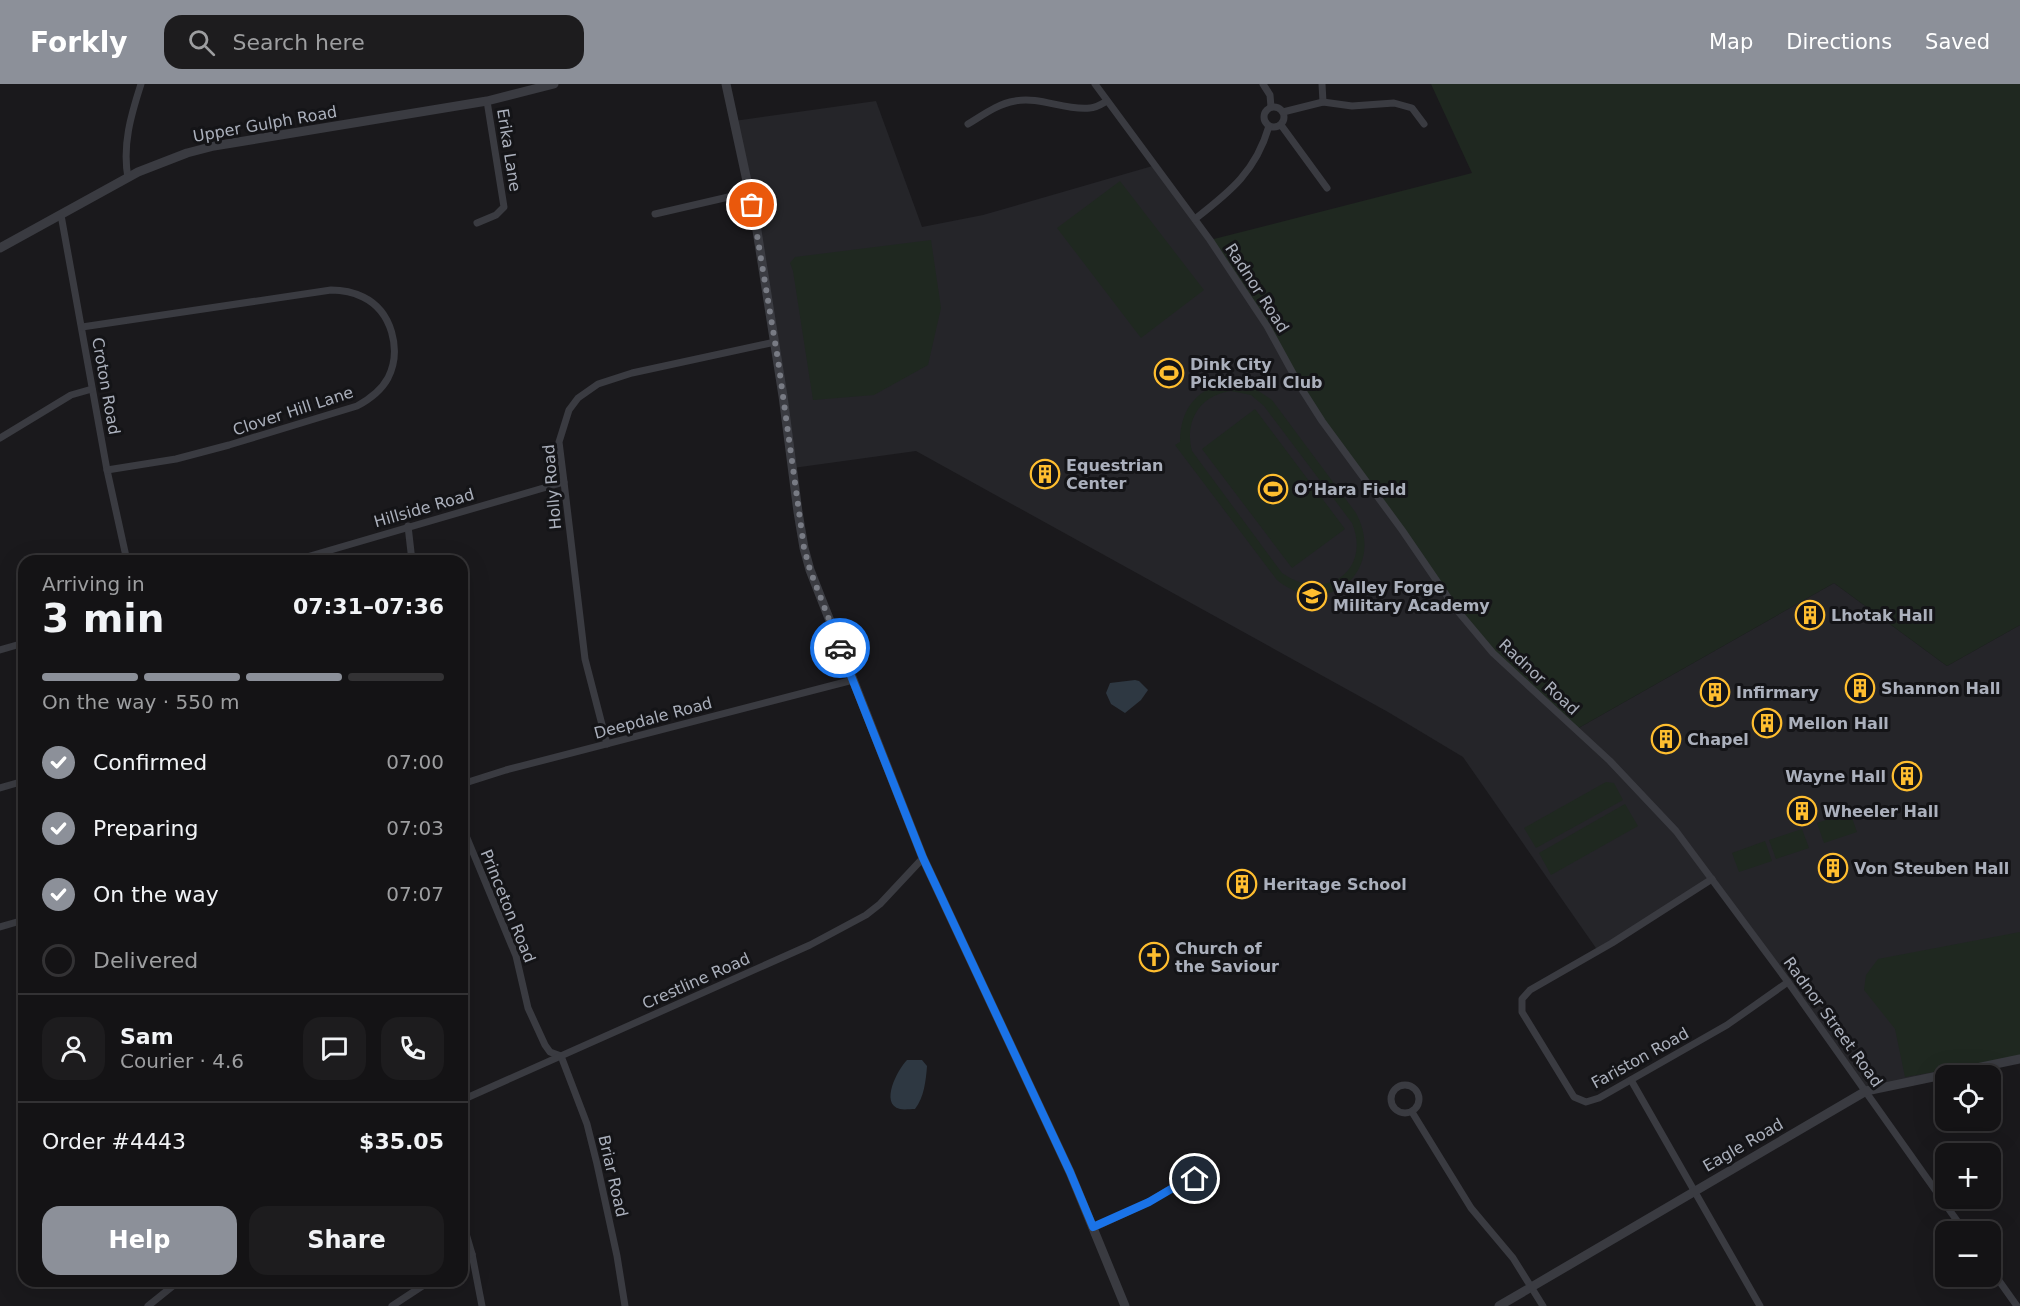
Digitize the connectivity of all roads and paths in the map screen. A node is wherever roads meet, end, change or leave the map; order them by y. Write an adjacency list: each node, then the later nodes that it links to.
1 (141, 84): 16 (street)
2 (554, 84): 7 (street, Upper Gulph Road)
3 (726, 84): 18 (street)
4 (1095, 84): 8 (street, Radnor Road)
5 (1263, 84): 10 (street)
6 (1322, 84): 9 (street)
7 (487, 101): 16 (street, Upper Gulph Road); 22 (street, Erika Lane)
8 (1107, 101): 12 (street); 21 (street, Radnor Road)
9 (1323, 102): 11 (street); 13 (street)
10 (1271, 107): 11 (street); 15 (street)
11 (1283, 112): 14 (street)
12 (968, 124)
13 (1424, 124)
14 (1281, 125): 15 (street); 17 (street)
15 (1269, 126): 21 (street)
16 (128, 178): 20 (street, Upper Gulph Road)
17 (1327, 188)
18 (750, 192): 19 (street); 25 (street)
19 (655, 214)
20 (61, 215): 23 (street, Upper Gulph Road); 24 (street, Croton Road)
21 (1195, 219): 41 (street, Radnor Road)
22 (477, 223)
23 (0, 248)
24 (82, 327): 26 (street, Croton Road); 28 (street, Clover Hill Lane)
25 (775, 342): 29 (street, Holly Road); 36 (street)
26 (92, 389): 27 (street); 28 (street, Croton Road)
27 (0, 438)
28 (107, 470): 31 (street, Croton Road)
29 (564, 482): 30 (street, Hillside Road); 37 (street, Holly Road)
30 (408, 526): 32 (street, Hillside Road); 33 (street)
31 (126, 555)
32 (313, 555)
33 (411, 555)
34 (18, 645): 35 (street)
35 (0, 650)
36 (853, 680): 37 (street, Deepdale Road); 43 (street)
37 (607, 744): 39 (street, Deepdale Road)
38 (18, 782): 40 (street)
39 (468, 782)
40 (0, 788)
41 (1676, 831): 44 (street, Radnor Street Road)
42 (468, 840): 48 (street, Princeton Road)
43 (923, 858): 48 (street, Crestline Road); 57 (street)
44 (1712, 879): 47 (street, Radnor Street Road); 50 (street, Fariston Road)
45 (18, 922): 46 (street)
46 (0, 927)
47 (1788, 982): 50 (street, Fariston Road); 51 (street, Radnor Street Road)
48 (561, 1056): 52 (street, Crestline Road); 68 (street, Briar Road)
49 (2020, 1059): 51 (street, Eagle Road)
50 (1631, 1080): 55 (street)
51 (1866, 1091): 55 (street, Eagle Road); 56 (street, Radnor Street Road)
52 (468, 1097)
53 (1412, 1112): 53 (street); 64 (street)
54 (1216, 1174): 57 (street)
55 (1694, 1191): 64 (street, Eagle Road); 72 (street)
56 (1957, 1221)
57 (1093, 1227): 69 (street)
58 (468, 1240): 59 (street)
59 (472, 1254): 60 (street); 67 (street)
60 (468, 1257)
61 (2001, 1283): 73 (street)
62 (172, 1287): 65 (street)
63 (421, 1287): 66 (street)
64 (1531, 1287): 70 (street, Eagle Road); 71 (street)
65 (148, 1306)
66 (392, 1306)
67 (482, 1306)
68 (625, 1306)
69 (1125, 1306)
70 (1499, 1306)
71 (1542, 1306)
72 (1760, 1306)
73 (2017, 1306)

